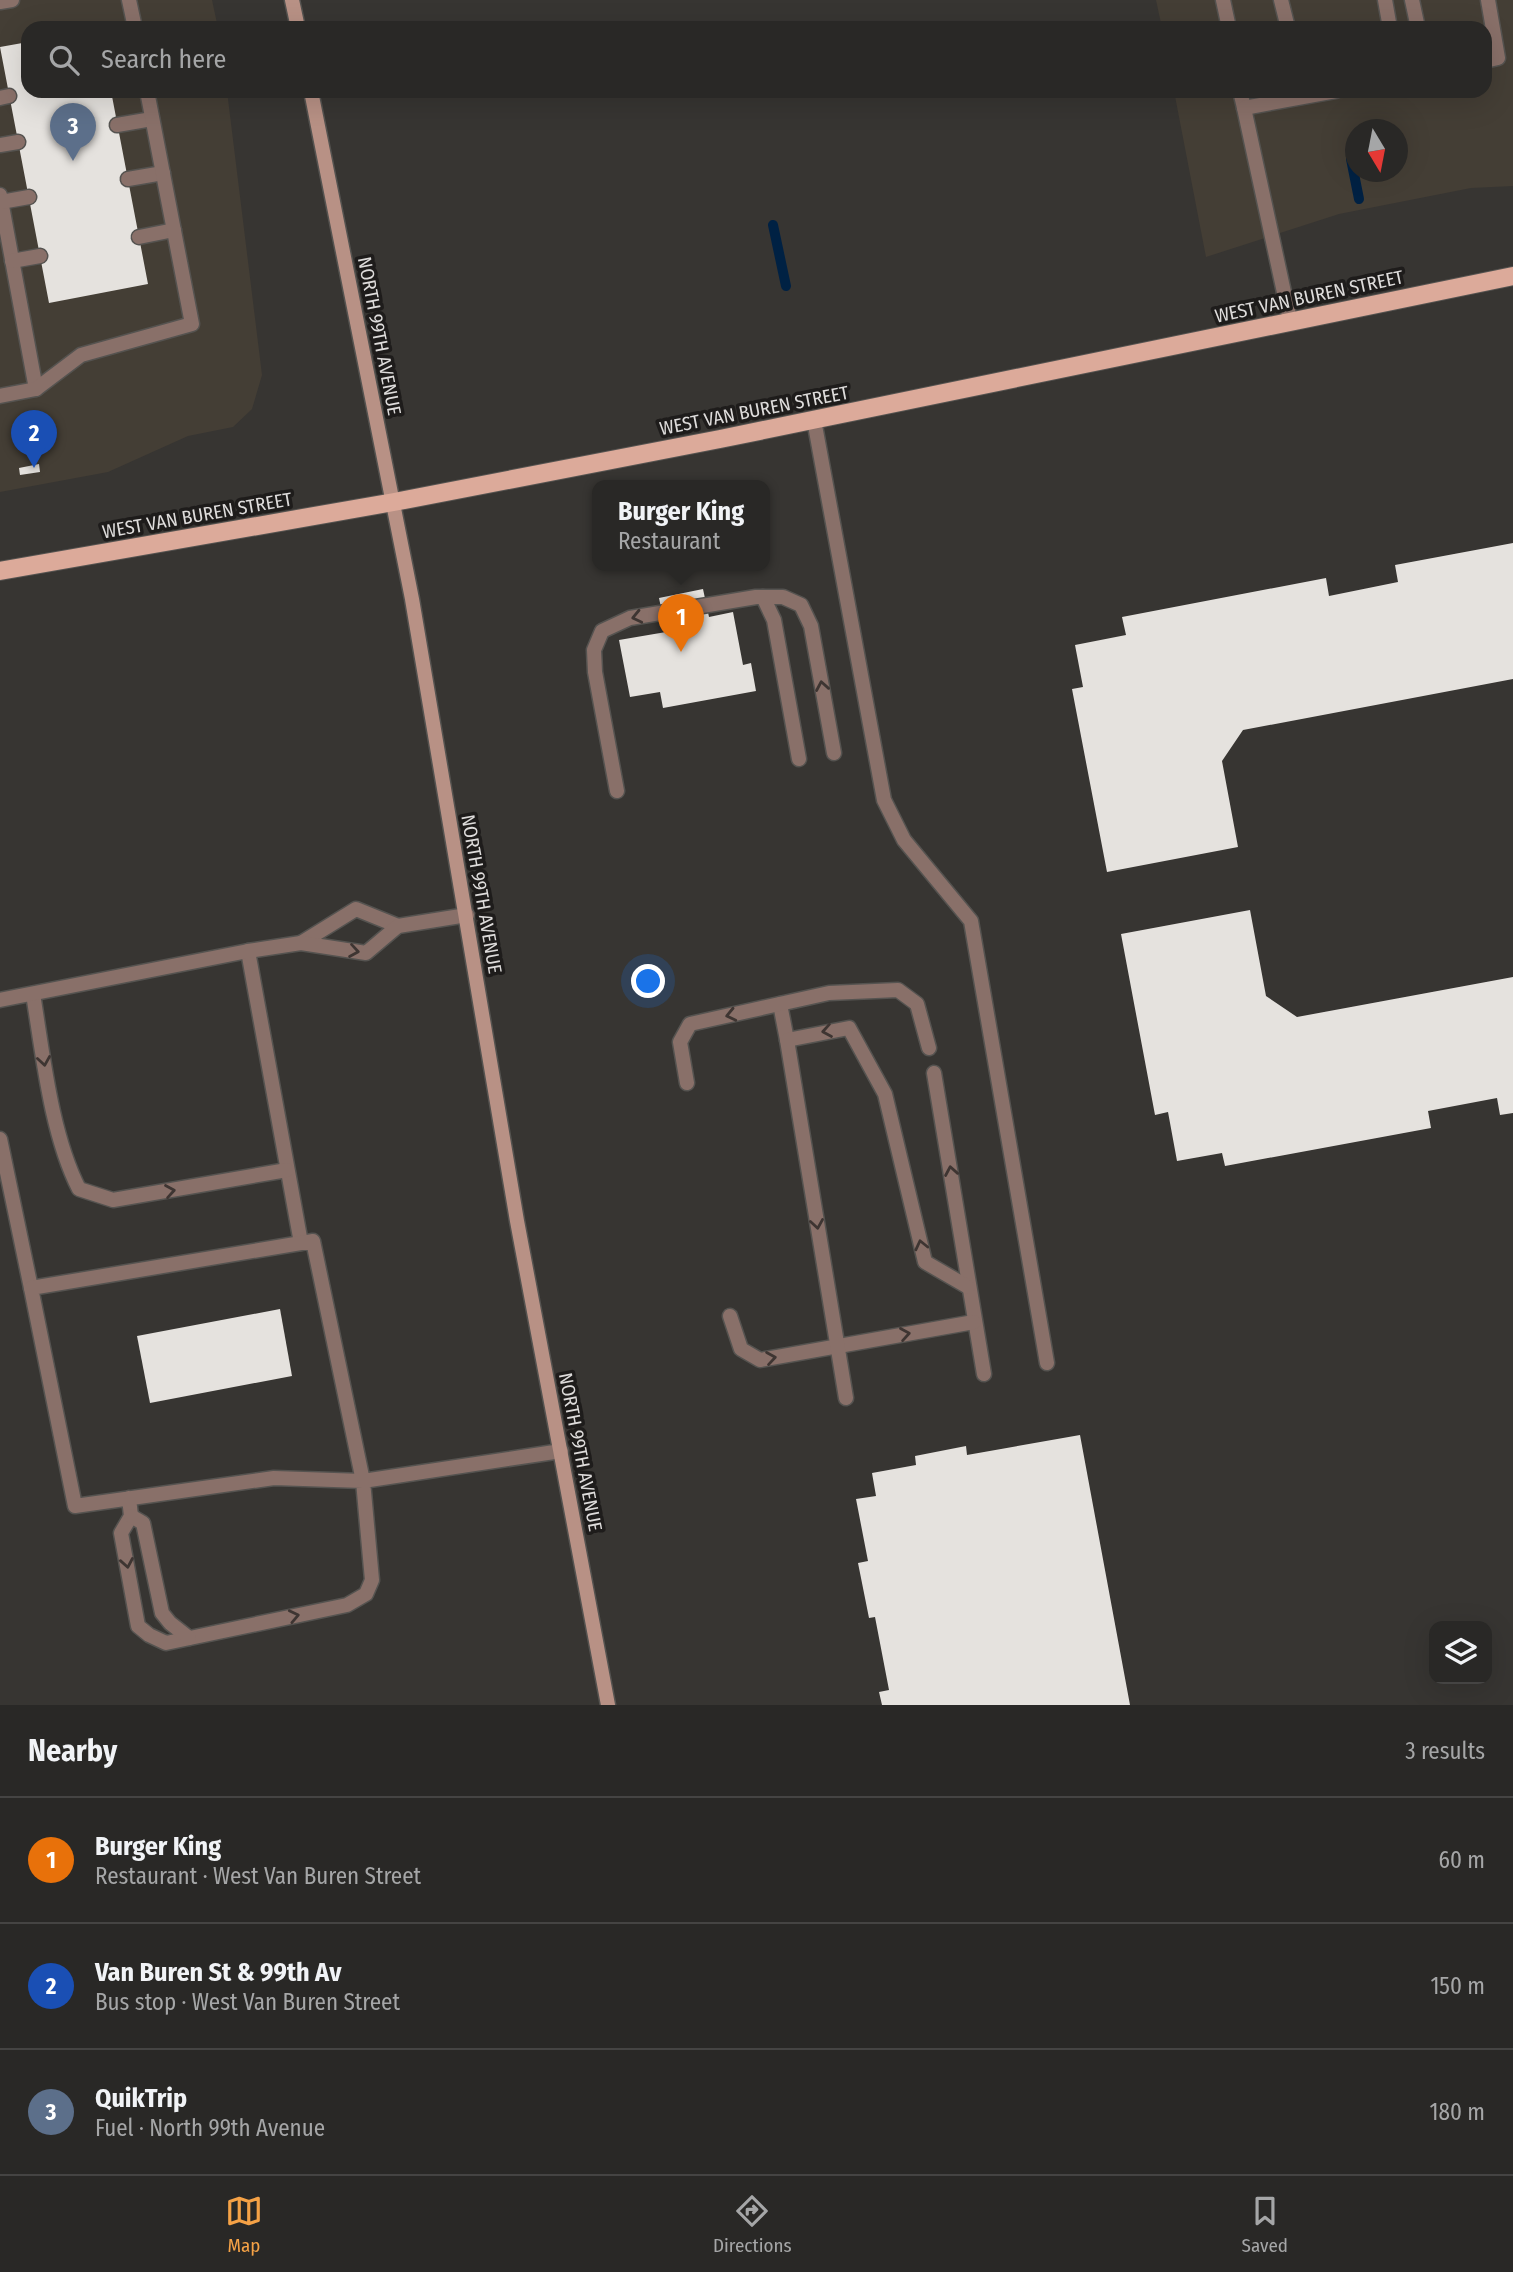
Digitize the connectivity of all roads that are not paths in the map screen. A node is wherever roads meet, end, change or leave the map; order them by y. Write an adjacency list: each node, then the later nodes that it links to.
1 (12, 0): 9 (lane)
2 (129, 0): 10 (lane)
3 (292, 0): 11 (main road)
4 (1223, 0): 12 (lane)
5 (1385, 0): 14 (lane)
6 (1412, 0): 15 (lane)
7 (1488, 0): 17 (lane)
8 (1282, 1): 13 (lane)
9 (0, 2)
10 (134, 21)
11 (296, 21)
12 (1228, 21)
13 (1286, 21)
14 (1389, 21)
15 (1416, 21)
16 (1492, 21): 18 (lane)
17 (1492, 21)
18 (1499, 58)
19 (148, 98): 24 (lane)
20 (312, 98): 41 (main road, NORTH 99TH AVENUE)
21 (1242, 98): 23 (lane)
22 (1285, 98): 23 (lane)
23 (1244, 107): 37 (lane)
24 (152, 119): 25 (lane); 28 (lane)
25 (117, 125)
26 (18, 142): 27 (lane)
27 (0, 145)
28 (163, 173): 29 (lane); 32 (lane)
29 (128, 179)
30 (29, 197): 31 (lane)
31 (1, 198): 35 (lane)
32 (174, 230): 33 (lane); 38 (lane)
33 (139, 237)
34 (40, 256): 35 (lane)
35 (12, 261): 38 (lane)
36 (1513, 276): 37 (main road, WEST VAN BUREN STREET)
37 (1290, 320): 40 (main road, WEST VAN BUREN STREET)
38 (36, 388): 39 (lane)
39 (0, 396)
40 (814, 420): 41 (main road, WEST VAN BUREN STREET); 66 (lane)
41 (394, 502): 42 (main road, WEST VAN BUREN STREET); 47 (main road, NORTH 99TH AVENUE)
42 (0, 570)
43 (763, 597): 44 (lane, one-way to 43); 45 (lane); 46 (lane, one-way to 46)
44 (834, 753)
45 (799, 760)
46 (617, 792)
47 (467, 915): 48 (lane); 69 (main road, NORTH 99TH AVENUE)
48 (398, 926): 49 (lane, one-way to 48); 49 (lane)
49 (301, 943): 50 (lane)
50 (248, 951): 51 (lane); 59 (lane)
51 (33, 994): 52 (lane); 59 (lane, one-way to 59)
52 (0, 1000)
53 (780, 1004): 54 (lane); 55 (lane); 57 (lane, one-way to 57)
54 (788, 1040): 61 (lane, one-way to 54); 65 (lane, one-way to 65)
55 (929, 1048)
56 (934, 1073): 61 (lane, one-way to 56)
57 (687, 1083)
58 (0, 1139): 62 (lane)
59 (288, 1170): 60 (lane)
60 (301, 1243): 62 (lane); 70 (lane)
61 (968, 1287): 64 (lane)
62 (31, 1288): 71 (lane)
63 (730, 1316): 65 (lane, one-way to 65)
64 (974, 1322): 65 (lane, one-way to 64); 67 (lane)
65 (837, 1346): 68 (lane)
66 (1047, 1363)
67 (984, 1374)
68 (846, 1398)
69 (561, 1451): 70 (lane); 74 (main road, NORTH 99TH AVENUE)
70 (363, 1481): 71 (lane); 73 (lane, one-way to 70)
71 (129, 1498): 72 (lane)
72 (131, 1516): 73 (lane); 73 (lane, one-way to 73)
73 (189, 1638)
74 (608, 1705)

